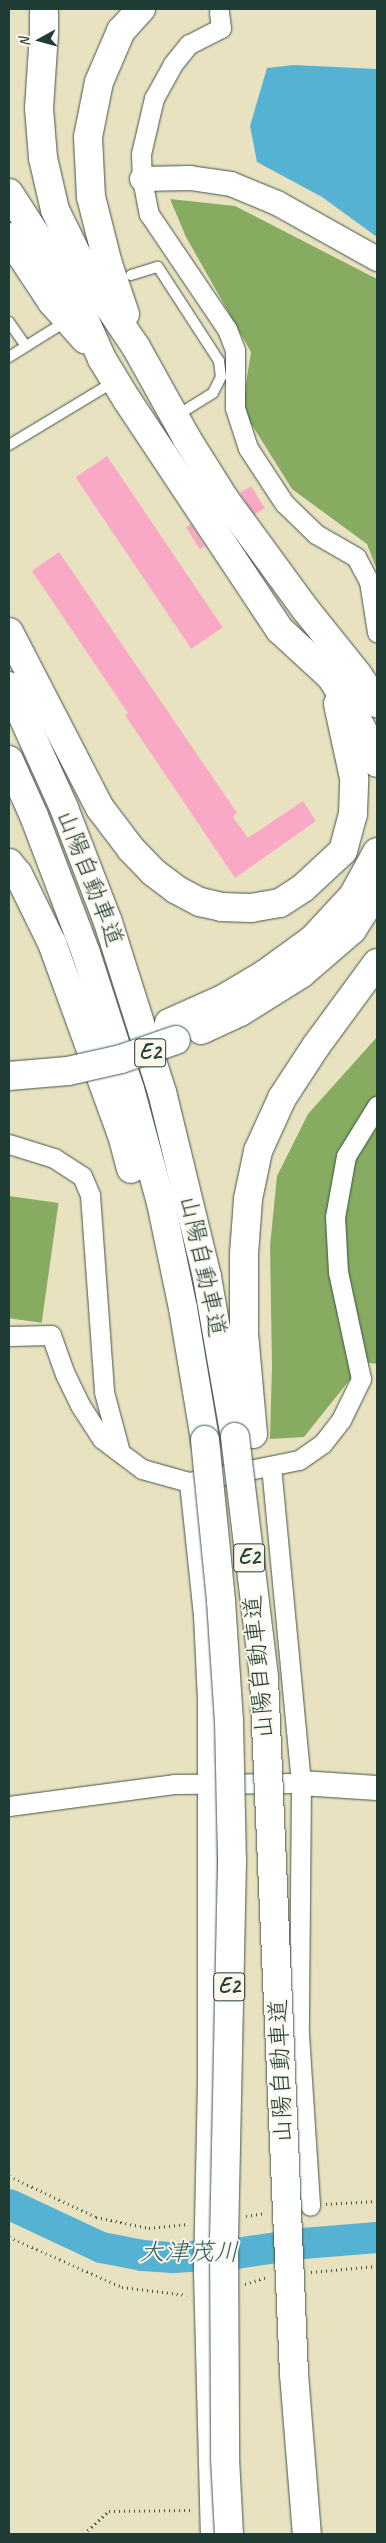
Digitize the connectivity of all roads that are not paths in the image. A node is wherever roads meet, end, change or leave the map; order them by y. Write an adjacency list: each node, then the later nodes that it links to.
1 (44, 9): 12 (highway)
2 (141, 9): 12 (highway)
3 (219, 12): 4 (street)
4 (142, 179): 7 (street); 18 (street)
5 (9, 192): 14 (highway)
6 (9, 236): 14 (highway)
7 (377, 259)
8 (131, 276): 15 (lane)
9 (9, 322): 11 (lane)
10 (57, 327): 11 (lane)
11 (26, 346): 13 (lane)
12 (136, 347): 15 (highway)
13 (9, 357)
14 (109, 370): 16 (lane); 19 (highway)
15 (175, 417): 21 (highway)
16 (9, 445)
17 (9, 632): 19 (highway)
18 (377, 632)
19 (331, 677): 23 (highway)
20 (9, 686): 35 (highway, 山陽自動車道 / E2)
21 (377, 703)
22 (9, 760): 36 (highway, 山陽自動車道 / E2)
23 (377, 763)
24 (377, 852): 28 (highway)
25 (9, 863): 36 (highway)
26 (377, 891): 28 (highway)
27 (377, 963): 35 (highway)
28 (173, 1032): 29 (highway); 30 (highway, bridge)
29 (9, 1057)
30 (9, 1076)
31 (377, 1106): 34 (street)
32 (9, 1144): 37 (street)
33 (9, 1336): 37 (street)
34 (369, 1379): 38 (street)
35 (244, 1436): 47 (highway, 山陽自動車道 / E2, bridge)
36 (205, 1440): 46 (highway, 山陽自動車道 / E2, bridge)
37 (120, 1452): 39 (street)
38 (271, 1466): 39 (street); 41 (street)
39 (189, 1482): 40 (street)
40 (207, 1783): 41 (street); 43 (street); 45 (street)
41 (301, 1783): 42 (street); 44 (street)
42 (377, 1788)
43 (9, 1806)
44 (310, 2206)
45 (210, 2534)
46 (229, 2534)
47 (306, 2534)

